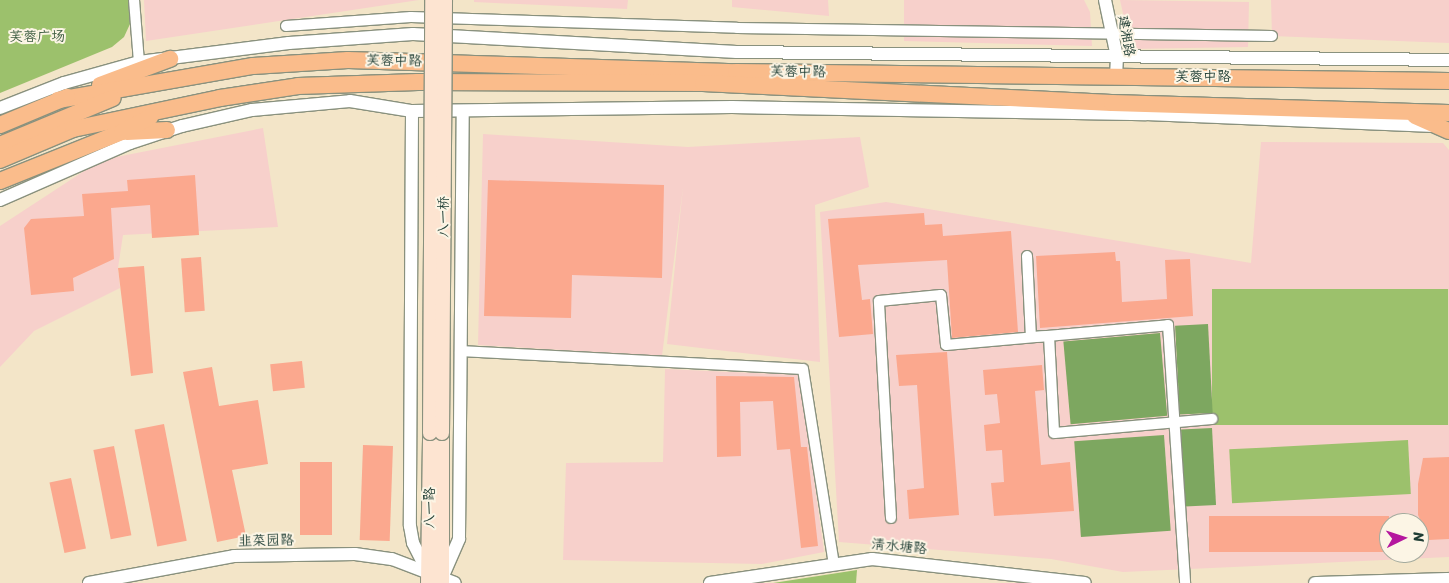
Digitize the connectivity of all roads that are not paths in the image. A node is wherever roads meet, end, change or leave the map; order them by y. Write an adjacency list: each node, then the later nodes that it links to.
1 (134, 0): 11 (street)
2 (432, 0): 36 (main road, 八一桥, bridge)
3 (445, 0): 36 (main road, 八一桥, bridge)
4 (1104, 0): 6 (street, 建湘路)
5 (286, 26): 6 (street)
6 (1111, 32): 7 (street); 8 (street, 建湘路)
7 (1272, 36)
8 (1116, 57): 9 (street); 10 (street); 13 (street, 建湘路)
9 (170, 59): 11 (street); 17 (main road)
10 (1449, 60)
11 (139, 62): 18 (street)
12 (1449, 68): 14 (main road)
13 (1116, 77): 14 (main road, 芙蓉中路); 16 (main road, 芙蓉中路)
14 (1402, 79): 15 (main road, 芙蓉中路)
15 (1449, 81)
16 (150, 84): 17 (main road); 26 (main road)
17 (58, 100): 23 (main road)
18 (0, 108)
19 (161, 111): 22 (main road, 芙蓉中路); 25 (main road); 27 (main road, 芙蓉中路)
20 (412, 111): 21 (street); 24 (street); 39 (street)
21 (463, 111): 22 (street); 33 (street)
22 (1447, 123)
23 (0, 125)
24 (167, 130): 25 (main road); 29 (street)
25 (122, 132): 28 (main road)
26 (0, 145)
27 (0, 160)
28 (0, 181)
29 (0, 200)
30 (1027, 256): 32 (street)
31 (1048, 336): 32 (street); 35 (street); 35 (street)
32 (1031, 337): 37 (street)
33 (460, 351): 38 (street); 39 (street)
34 (1212, 419): 35 (street)
35 (1174, 423): 45 (street)
36 (436, 433): 39 (main road, 八一路)
37 (891, 518)
38 (834, 564): 43 (street, 清水塘路); 44 (street, 清水塘路)
39 (435, 579): 41 (street, 韭菜园路); 42 (street)
40 (1449, 579): 46 (street)
41 (89, 583)
42 (455, 583)
43 (710, 583)
44 (1085, 583)
45 (1184, 583)
46 (1315, 583)

